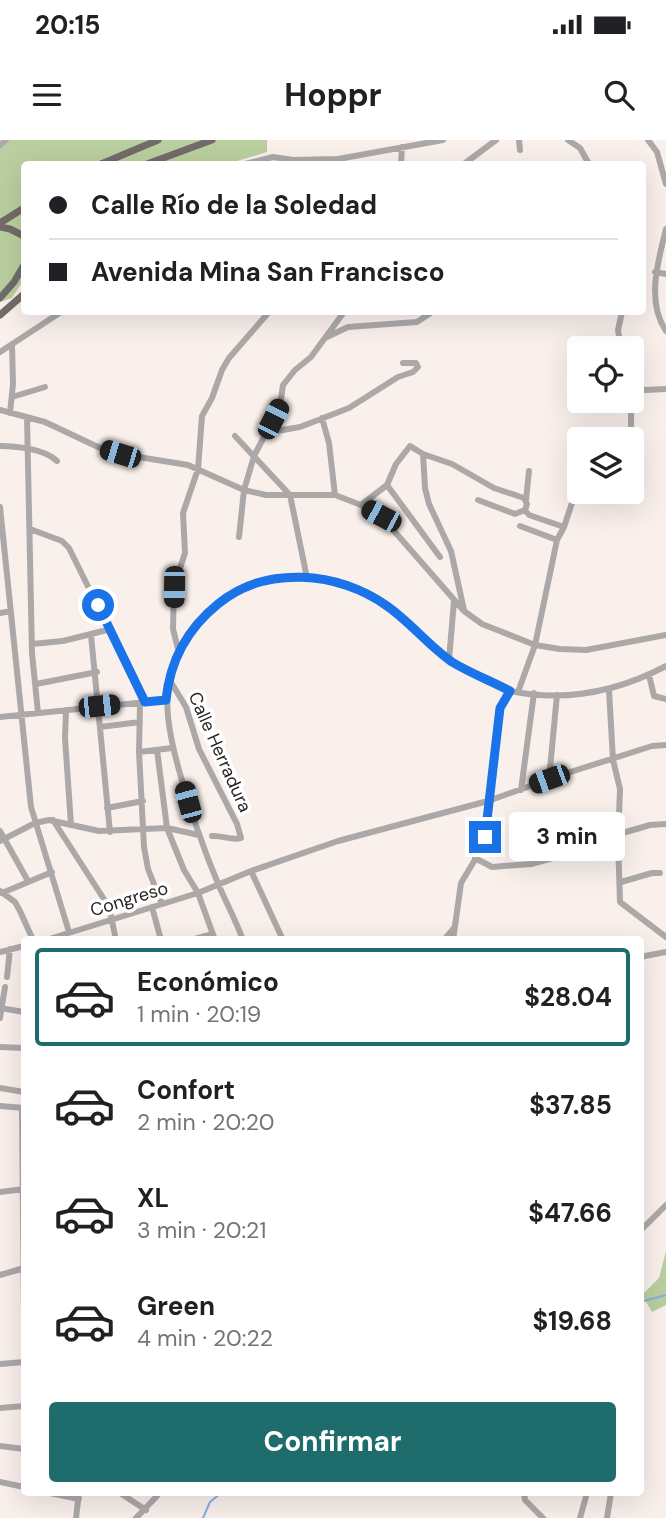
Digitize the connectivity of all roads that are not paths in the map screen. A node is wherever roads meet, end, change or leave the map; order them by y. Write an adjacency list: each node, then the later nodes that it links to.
1 (6, 140): 10 (street)
2 (158, 140): 13 (main road)
3 (212, 140): 14 (main road)
4 (443, 140): 11 (street)
5 (496, 140): 9 (street)
6 (519, 140): 12 (street)
7 (568, 140): 20 (street)
8 (648, 140): 21 (street)
9 (485, 143): 19 (street)
10 (0, 145)
11 (402, 147): 17 (street); 18 (street)
12 (520, 150)
13 (108, 161)
14 (155, 161)
15 (257, 161): 16 (street)
16 (284, 161)
17 (342, 161)
18 (401, 161)
19 (467, 161)
20 (587, 161)
21 (666, 184)
22 (21, 210): 23 (main road)
23 (0, 225): 25 (main road)
24 (666, 229): 27 (street)
25 (21, 234)
26 (21, 270): 30 (main road)
27 (655, 272): 28 (street); 37 (street)
28 (666, 274)
29 (21, 297): 31 (main road)
30 (0, 298)
31 (0, 315)
32 (56, 315): 40 (street)
33 (266, 315): 58 (street)
34 (342, 315): 39 (street)
35 (428, 315): 39 (street)
36 (621, 315): 38 (street)
37 (666, 331)
38 (619, 336)
39 (323, 340): 51 (street)
40 (12, 344): 41 (street); 46 (street)
41 (0, 352)
42 (403, 363): 50 (street)
43 (44, 387): 46 (street)
44 (666, 389): 45 (street)
45 (644, 390)
46 (12, 397): 48 (street)
47 (0, 410): 48 (street)
48 (10, 412): 49 (street)
49 (27, 417): 54 (street); 58 (street)
50 (322, 418): 51 (street); 63 (street)
51 (265, 433): 56 (street)
52 (235, 436): 56 (street)
53 (0, 446): 54 (street)
54 (28, 449): 57 (street); 73 (street)
55 (423, 454): 60 (street); 65 (street); 83 (street)
56 (254, 456): 61 (street); 62 (street)
57 (57, 461)
58 (198, 469): 61 (street); 90 (street)
59 (529, 471): 65 (street)
60 (387, 485): 67 (street); 76 (street)
61 (244, 490): 62 (street); 74 (street)
62 (290, 495): 63 (street); 78 (street)
63 (335, 495): 67 (street)
64 (478, 500): 69 (street)
65 (526, 500): 69 (street)
66 (572, 504): 71 (street)
67 (361, 505): 81 (street)
68 (0, 507): 72 (street)
69 (525, 510): 71 (street)
70 (520, 526): 75 (street)
71 (564, 527): 75 (street)
72 (1, 528): 77 (street)
73 (30, 529): 85 (street); 88 (street)
74 (239, 537)
75 (557, 540): 89 (street)
76 (440, 557)
77 (3, 565): 79 (street)
78 (307, 578): 90 (street); 91 (street)
79 (8, 579): 80 (street); 82 (street)
80 (0, 581)
81 (454, 601): 83 (street); 91 (street)
82 (11, 611): 84 (street); 108 (street)
83 (464, 611): 89 (street)
84 (0, 613)
85 (111, 629): 86 (street); 104 (street)
86 (91, 635): 88 (street); 93 (street)
87 (666, 635): 89 (street)
88 (32, 644): 96 (street)
89 (535, 645): 99 (street)
90 (178, 649): 95 (street)
91 (449, 660): 98 (street)
92 (666, 666): 94 (street)
93 (97, 672): 96 (street); 105 (street)
94 (649, 675): 97 (street); 102 (street)
95 (169, 679): 103 (street); 131 (street, Calle Herradura)
96 (36, 684): 107 (street)
97 (608, 690): 101 (street); 116 (street)
98 (510, 691): 99 (street); 120 (street)
99 (518, 692): 100 (street)
100 (534, 693): 101 (street); 118 (street)
101 (557, 695): 117 (street)
102 (666, 699)
103 (166, 700): 104 (street); 113 (street)
104 (143, 702): 105 (street); 110 (street)
105 (99, 706): 106 (street); 111 (street)
106 (66, 710): 107 (street); 125 (street)
107 (38, 713): 108 (street)
108 (20, 715): 109 (street); 123 (street)
109 (0, 717)
110 (140, 722): 111 (street); 115 (street)
111 (100, 727): 121 (street)
112 (666, 745): 116 (street, Congreso)
113 (172, 748): 114 (street); 130 (street)
114 (158, 750): 115 (street); 127 (street)
115 (139, 752): 119 (street)
116 (613, 760): 117 (street, Congreso); 132 (street)
117 (549, 779): 118 (street, Congreso)
118 (522, 790): 120 (street, Congreso)
119 (142, 801): 121 (street); 126 (street)
120 (488, 802): 134 (street); 135 (street, Congreso)
121 (107, 808): 129 (street)
122 (53, 820): 123 (street); 125 (street); 145 (street)
123 (35, 823): 133 (street); 136 (street)
124 (666, 824): 132 (street)
125 (71, 825): 129 (street)
126 (144, 828): 127 (street); 129 (street); 143 (street)
127 (167, 828): 130 (street); 142 (street)
128 (0, 831): 133 (street)
129 (110, 832)
130 (199, 835): 140 (street)
131 (212, 836)
132 (619, 837): 134 (street); 139 (street)
133 (2, 840): 138 (street)
134 (475, 858): 146 (street)
135 (251, 871): 140 (street, Congreso); 154 (street)
136 (52, 872): 138 (street); 147 (street)
137 (660, 873): 139 (street)
138 (28, 881): 141 (street)
139 (621, 883): 157 (street)
140 (219, 886): 142 (street, Congreso); 153 (street)
141 (1, 893): 148 (street)
142 (198, 893): 143 (street, Congreso); 152 (street)
143 (162, 904): 144 (street, Congreso)
144 (152, 907): 145 (street, Congreso); 151 (street)
145 (112, 919): 147 (street, Congreso); 150 (street)
146 (455, 926): 155 (street); 156 (street)
147 (69, 932): 149 (street, Congreso)
148 (31, 936)
149 (60, 936)
150 (115, 936)
151 (160, 936)
152 (214, 936)
153 (241, 936)
154 (281, 936)
155 (447, 936)
156 (454, 936)
157 (666, 937)
158 (21, 947): 159 (street)
159 (10, 949): 160 (street); 163 (street)
160 (0, 952)
161 (666, 952): 162 (street)
162 (644, 956)
163 (7, 978)
164 (5, 987): 165 (street)
165 (1, 1008): 166 (street); 167 (street)
166 (21, 1012)
167 (0, 1018)
168 (0, 1047): 169 (street)
169 (21, 1048)
170 (0, 1088): 171 (street)
171 (21, 1092)
172 (0, 1106): 173 (street)
173 (21, 1108)
174 (21, 1189): 175 (street)
175 (0, 1192)
176 (666, 1205): 177 (street)
177 (644, 1227)
178 (21, 1269): 179 (street)
179 (0, 1275)
180 (21, 1362): 181 (street)
181 (0, 1364)
182 (21, 1406): 183 (street)
183 (0, 1408)
184 (0, 1446): 185 (street)
185 (21, 1450)
186 (0, 1482): 187 (street)
187 (21, 1486)
188 (79, 1496): 195 (street)
189 (124, 1496): 194 (street)
190 (157, 1496): 194 (street)
191 (524, 1496): 197 (street)
192 (586, 1496): 198 (street)
193 (611, 1496): 199 (street)
194 (145, 1510): 196 (street)
195 (76, 1518)
196 (136, 1518)
197 (543, 1518)
198 (580, 1518)
199 (607, 1518)

